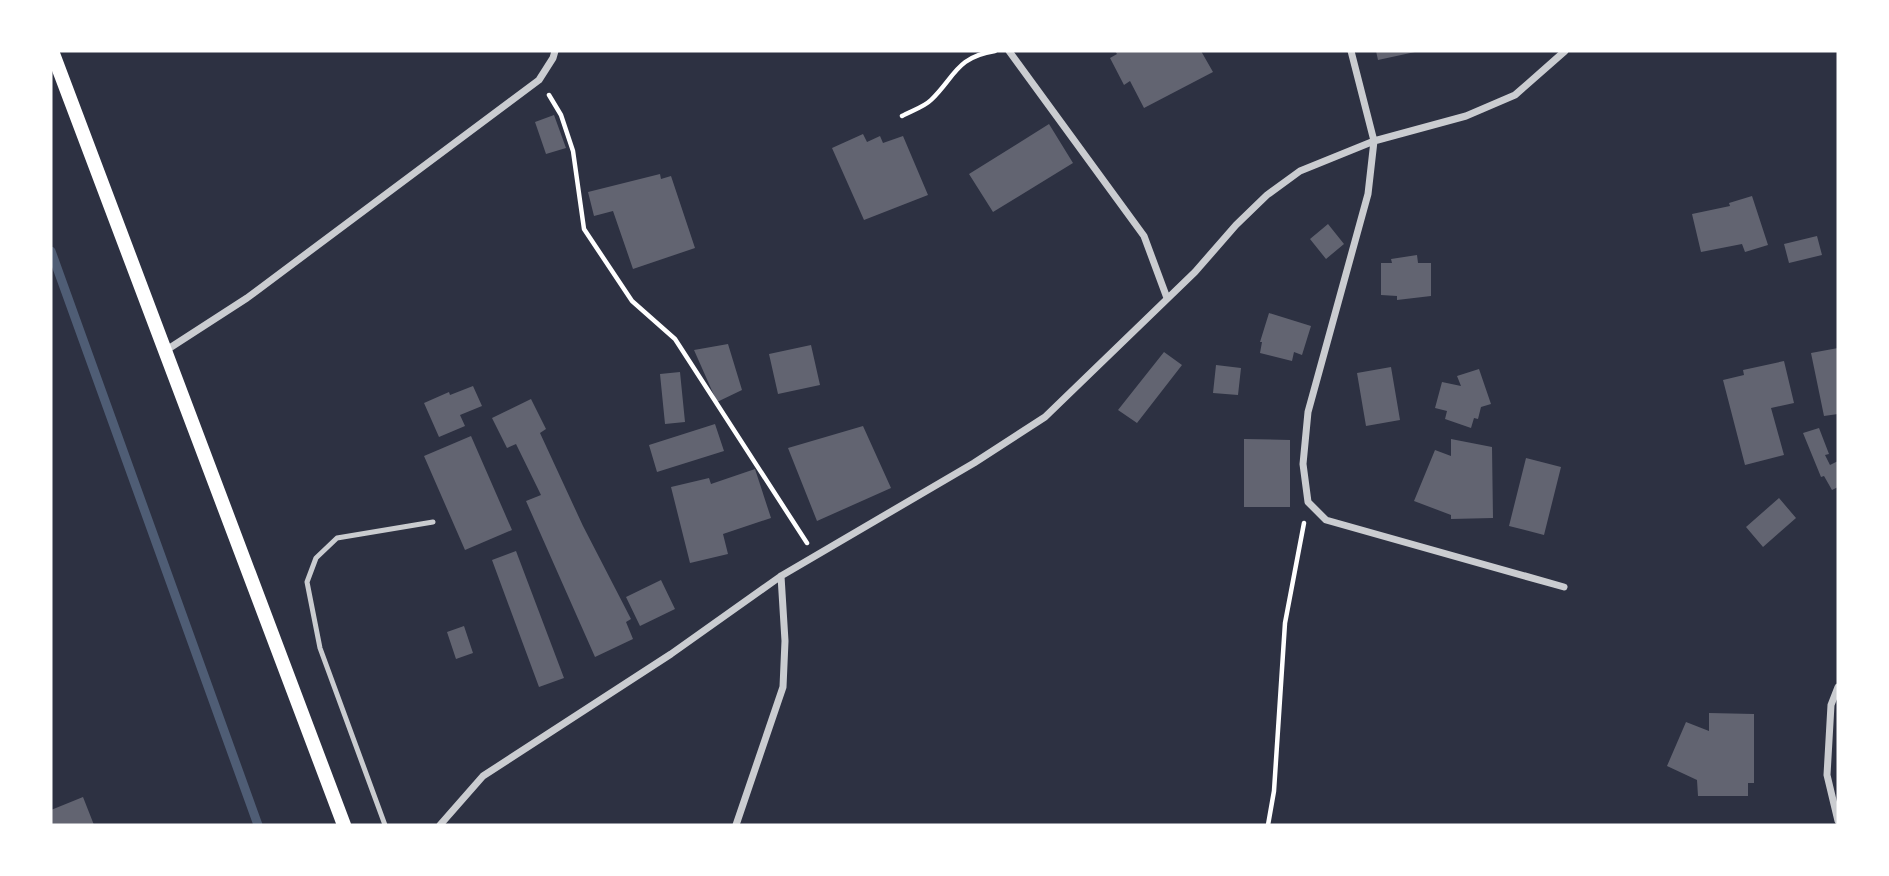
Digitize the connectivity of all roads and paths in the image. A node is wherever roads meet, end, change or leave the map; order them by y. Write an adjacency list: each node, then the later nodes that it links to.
1 (52, 51): 11 (main road)
2 (555, 51): 7 (street)
3 (999, 51): 8 (path)
4 (1009, 51): 10 (street)
5 (1351, 51): 9 (street)
6 (1564, 51): 9 (street)
7 (539, 80): 11 (street); 14 (path)
8 (902, 116)
9 (1374, 141): 10 (street); 12 (street)
10 (1167, 298): 14 (street)
11 (165, 351): 19 (main road)
12 (1308, 502): 16 (street); 23 (path)
13 (433, 522): 20 (lane)
14 (816, 555): 15 (street)
15 (781, 576): 21 (street); 22 (street)
16 (1564, 587)
17 (1838, 687): 18 (street)
18 (1838, 821)
19 (344, 825)
20 (385, 825)
21 (440, 825)
22 (736, 825)
23 (1268, 825)

